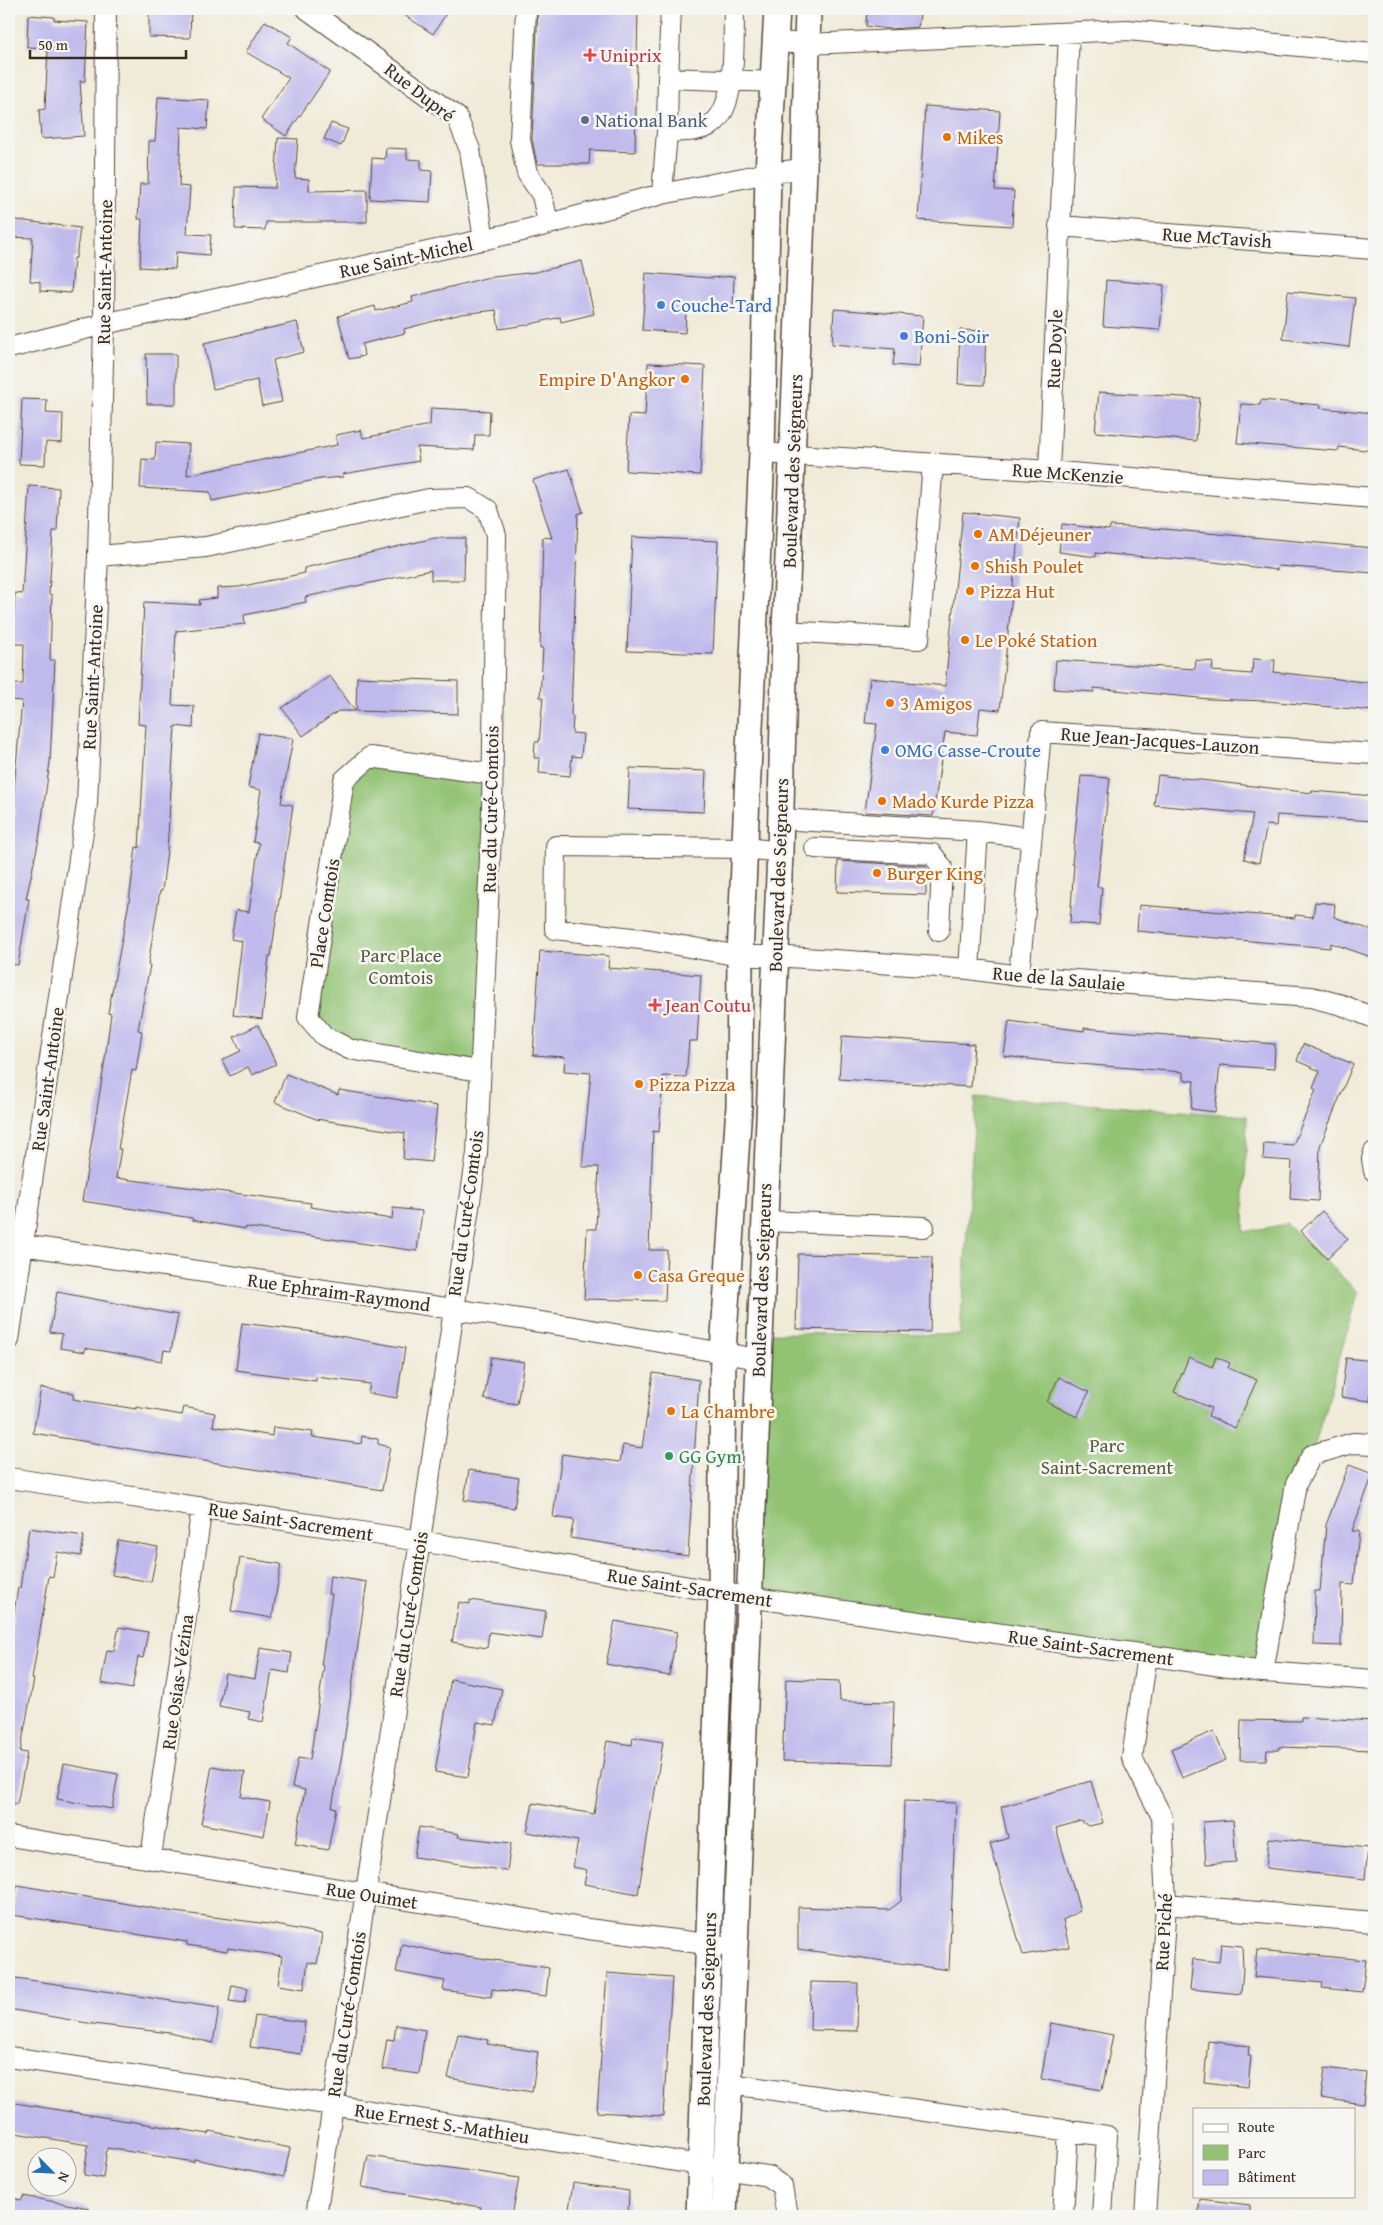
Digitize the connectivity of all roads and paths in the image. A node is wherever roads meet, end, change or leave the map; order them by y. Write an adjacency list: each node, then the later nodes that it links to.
1 (106, 9): 23 (street, Rue Saint-Antoine)
2 (307, 9): 21 (street, Rue Dupré)
3 (526, 9): 19 (street)
4 (671, 9): 12 (street)
5 (734, 9): 13 (street)
6 (777, 9): 9 (main road, Boulevard des Seigneurs)
7 (808, 9): 10 (main road, Boulevard des Seigneurs)
8 (1069, 33): 10 (street); 11 (street); 20 (street, Rue Doyle)
9 (776, 42): 10 (street); 14 (main road, Boulevard des Seigneurs)
10 (807, 44): 16 (main road, Boulevard des Seigneurs)
11 (1374, 53)
12 (668, 78): 13 (street); 15 (street)
13 (731, 80): 14 (street); 15 (street)
14 (774, 82): 17 (main road, Boulevard des Seigneurs)
15 (667, 132): 18 (street)
16 (804, 169): 17 (street, Rue Saint-Michel); 26 (main road, Boulevard des Seigneurs)
17 (768, 172): 18 (street, Rue Saint-Michel); 25 (main road, Boulevard des Seigneurs)
18 (662, 194): 19 (street, Rue Saint-Michel)
19 (548, 223): 21 (street, Rue Saint-Michel)
20 (1059, 226): 22 (street, Rue McTavish); 28 (street, Rue Doyle)
21 (484, 240): 23 (street, Rue Saint-Michel)
22 (1374, 248)
23 (104, 324): 24 (street, Rue Saint-Michel); 30 (street, Rue Saint-Antoine)
24 (9, 348)
25 (762, 453): 26 (street, Rue McKenzie); 37 (main road, Boulevard des Seigneurs)
26 (794, 454): 27 (street, Rue McKenzie); 31 (main road, Boulevard des Seigneurs)
27 (933, 463): 28 (street, Rue McKenzie); 31 (street)
28 (1049, 471): 29 (street, Rue McKenzie)
29 (1374, 498)
30 (98, 556): 33 (street, Rue du Curé-Comtois); 51 (street, Rue Saint-Antoine)
31 (785, 631): 34 (main road, Boulevard des Seigneurs)
32 (1374, 754): 36 (street, Rue Jean-Jacques-Lauzon)
33 (491, 774): 46 (street, Rue du Curé-Comtois); 46 (street, Place Comtois)
34 (780, 820): 35 (street); 39 (main road, Boulevard des Seigneurs)
35 (978, 832): 36 (street); 43 (street)
36 (1031, 838): 44 (street, Rue Jean-Jacques-Lauzon)
37 (746, 848): 39 (street); 41 (main road, Boulevard des Seigneurs); 41 (street, Rue de la Saulaie)
38 (815, 848): 40 (street)
39 (780, 852): 42 (main road, Boulevard des Seigneurs)
40 (939, 930)
41 (740, 956): 42 (street, Rue de la Saulaie); 54 (main road, Boulevard des Seigneurs)
42 (774, 956): 43 (street, Rue de la Saulaie); 49 (main road, Boulevard des Seigneurs)
43 (969, 969): 44 (street, Rue de la Saulaie)
44 (1019, 976): 45 (street, Rue de la Saulaie)
45 (1374, 1018)
46 (480, 1071): 52 (street, Rue du Curé-Comtois)
47 (1374, 1152): 48 (street)
48 (1374, 1171)
49 (763, 1221): 50 (street); 55 (main road, Boulevard des Seigneurs)
50 (924, 1227)
51 (16, 1244): 52 (street, Rue Ephraim-Raymond); 53 (street, Rue Saint-Antoine)
52 (452, 1309): 54 (street, Rue Ephraim-Raymond); 59 (street, Rue du Curé-Comtois)
53 (9, 1340)
54 (723, 1351): 55 (street, Rue Ephraim-Raymond); 60 (main road, Boulevard des Seigneurs)
55 (758, 1359): 61 (main road, Boulevard des Seigneurs)
56 (1374, 1444): 63 (street)
57 (9, 1478): 58 (street, Rue Saint-Sacrement)
58 (202, 1507): 59 (street, Rue Saint-Sacrement); 70 (street, Rue Osias-Vézina)
59 (420, 1541): 60 (street, Rue Saint-Sacrement); 71 (street, Rue du Curé-Comtois)
60 (721, 1593): 61 (street, Rue Saint-Sacrement); 65 (main road, Boulevard des Seigneurs)
61 (748, 1597): 62 (street, Rue Saint-Sacrement); 66 (main road, Boulevard des Seigneurs)
62 (1147, 1655): 63 (street, Rue Saint-Sacrement); 72 (street, Rue Piché)
63 (1263, 1672): 64 (street, Rue Saint-Sacrement)
64 (1374, 1680)
65 (716, 1741): 66 (main road); 67 (main road, Boulevard des Seigneurs)
66 (743, 1742): 68 (main road, Boulevard des Seigneurs)
67 (714, 1802): 68 (main road); 74 (main road, Boulevard des Seigneurs)
68 (740, 1804): 75 (main road, Boulevard des Seigneurs)
69 (9, 1836): 70 (street, Rue Ouimet)
70 (151, 1857): 71 (street, Rue Ouimet)
71 (365, 1894): 74 (street, Rue Ouimet); 78 (street, Rue du Curé-Comtois)
72 (1166, 1904): 73 (street); 88 (street, Rue Piché)
73 (1374, 1922)
74 (708, 1945): 75 (street, Rue Ouimet); 80 (main road, Boulevard des Seigneurs)
75 (736, 1947): 77 (main road, Boulevard des Seigneurs)
76 (9, 2057): 78 (street, Rue Ernest S.-Mathieu)
77 (730, 2084): 79 (street); 81 (main road, Boulevard des Seigneurs)
78 (333, 2105): 80 (street, Rue Ernest S.-Mathieu); 82 (street, Rue du Curé-Comtois)
79 (1068, 2130): 86 (street); 87 (street)
80 (701, 2166): 81 (street, Rue Ernest S.-Mathieu); 83 (main road, Boulevard des Seigneurs)
81 (726, 2170): 84 (main road, Boulevard des Seigneurs); 85 (street, Rue Ernest S.-Mathieu)
82 (316, 2216)
83 (699, 2216)
84 (724, 2216)
85 (787, 2216)
86 (1063, 2216)
87 (1102, 2216)
88 (1145, 2216)

